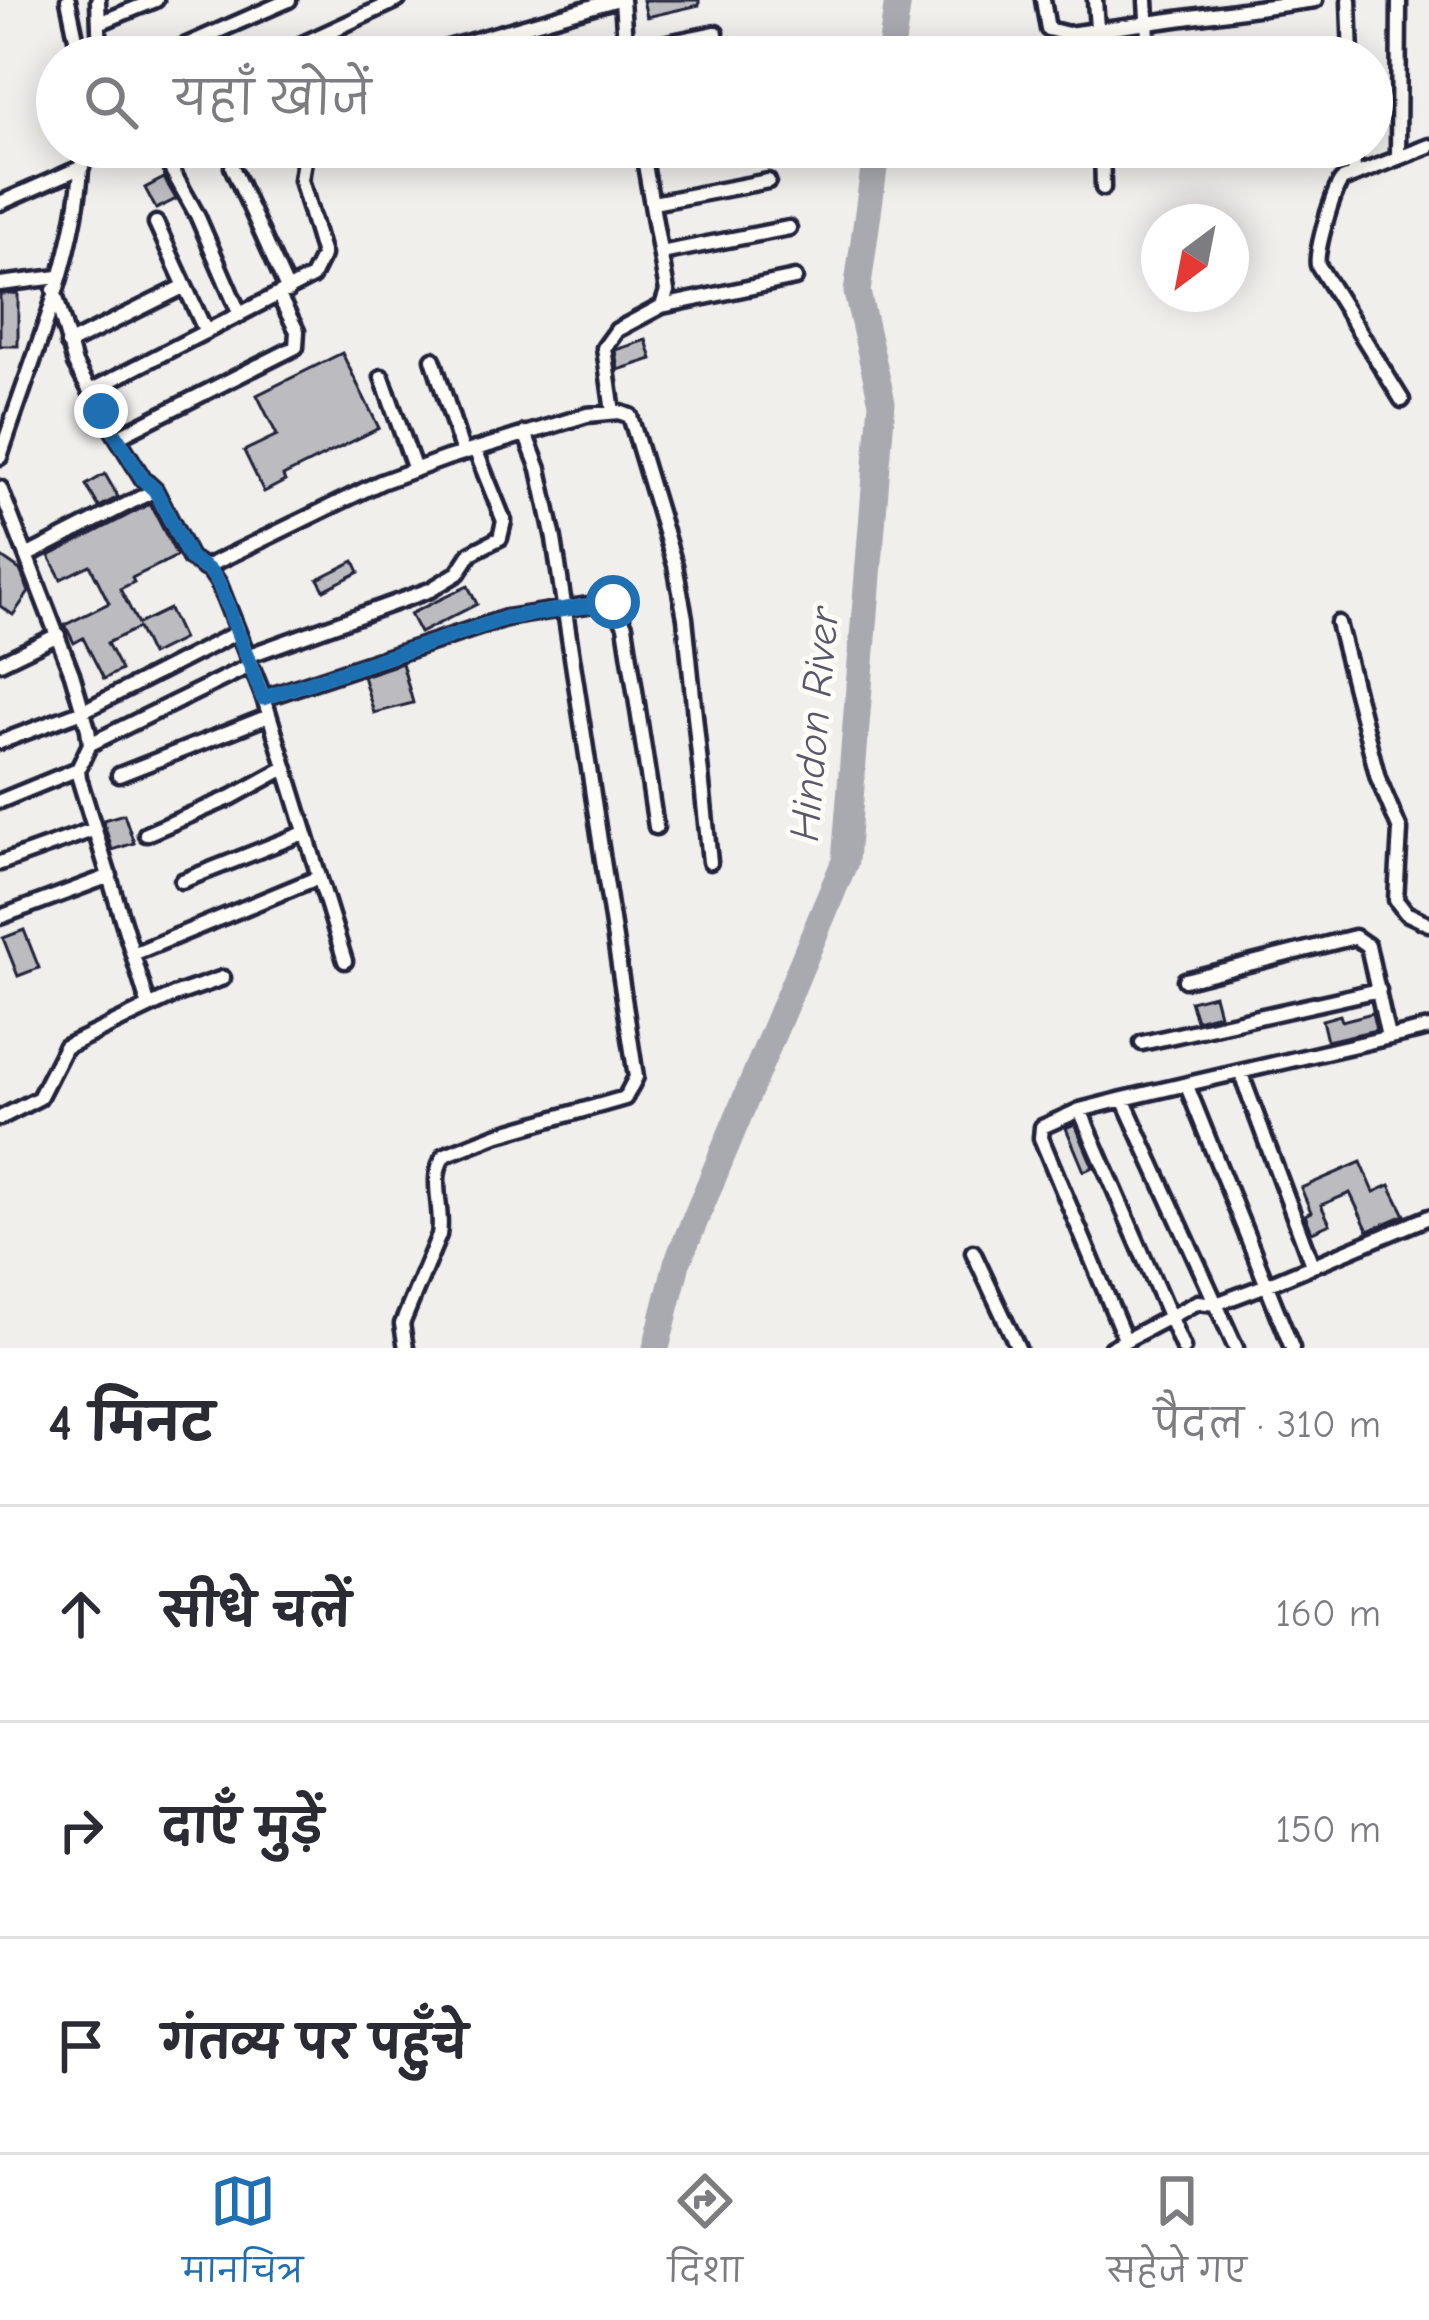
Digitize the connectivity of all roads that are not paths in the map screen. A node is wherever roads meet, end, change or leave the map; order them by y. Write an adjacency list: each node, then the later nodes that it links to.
1 (68, 0): 18 (street)
2 (98, 0): 14 (street)
3 (156, 0): 14 (street)
4 (289, 0): 20 (street)
5 (398, 0): 21 (street)
6 (618, 0): 22 (street); 23 (street)
7 (1043, 0): 16 (street)
8 (1095, 0): 16 (street)
9 (1146, 0): 15 (street)
10 (1315, 0): 13 (street)
11 (1349, 0): 27 (street)
12 (1399, 0): 29 (street)
13 (1253, 5): 15 (street)
14 (99, 22): 19 (street)
15 (1148, 24): 16 (street); 26 (street)
16 (1099, 30): 25 (street)
17 (716, 33): 24 (street)
18 (76, 36)
19 (99, 36)
20 (207, 36)
21 (320, 36)
22 (490, 36)
23 (623, 36)
24 (703, 36)
25 (1099, 36)
26 (1148, 36)
27 (1350, 36)
28 (1429, 146): 29 (street)
29 (1398, 158): 30 (street)
30 (1393, 160)
31 (78, 168): 43 (street)
32 (82, 168): 50 (street)
33 (171, 168): 54 (street)
34 (233, 168): 52 (street)
35 (303, 168): 52 (street)
36 (645, 168): 44 (street)
37 (1103, 168): 42 (street)
38 (1354, 168): 40 (street)
39 (1369, 168): 40 (street)
40 (1354, 173): 60 (street)
41 (768, 182): 44 (street)
42 (1103, 188)
43 (0, 203)
44 (652, 203): 47 (street)
45 (156, 223): 51 (street)
46 (789, 229): 47 (street)
47 (661, 253): 53 (street)
48 (795, 278): 53 (street)
49 (0, 284): 50 (street)
50 (56, 284): 56 (street); 65 (street)
51 (185, 286): 55 (street); 56 (street)
52 (284, 293): 54 (street); 63 (street)
53 (662, 306): 61 (street)
54 (240, 314): 55 (street)
55 (206, 332): 59 (street)
56 (68, 344): 59 (street)
57 (433, 359): 64 (street)
58 (382, 377): 66 (street)
59 (90, 391): 63 (street)
60 (1402, 400)
61 (613, 412): 62 (street); 91 (street)
62 (524, 434): 64 (street); 71 (street)
63 (117, 437): 68 (street)
64 (469, 451): 66 (street); 75 (street)
65 (0, 457)
66 (415, 470): 70 (street)
67 (0, 488): 69 (street)
68 (155, 490): 69 (street); 70 (street)
69 (28, 555): 74 (street)
70 (204, 568): 73 (street)
71 (566, 608): 77 (street); 86 (street); 118 (street)
72 (1338, 623): 96 (street)
73 (238, 632): 75 (street); 78 (street)
74 (58, 634): 76 (street); 78 (street)
75 (249, 660): 77 (street); 81 (street)
76 (0, 663)
77 (263, 698): 79 (street)
78 (83, 711): 80 (street); 81 (street)
79 (269, 716): 82 (street); 84 (street)
80 (0, 742)
81 (90, 744): 83 (street)
82 (285, 768): 88 (street); 89 (street)
83 (78, 769): 85 (street); 87 (street)
84 (119, 775)
85 (0, 801)
86 (656, 827)
87 (95, 829): 90 (street); 92 (street)
88 (304, 833): 93 (street); 94 (street)
89 (146, 834)
90 (0, 862)
91 (710, 862)
92 (110, 876): 95 (street); 97 (street)
93 (317, 878): 97 (street); 98 (street)
94 (182, 881)
95 (0, 916)
96 (1429, 924)
97 (133, 954): 102 (street)
98 (345, 961)
99 (223, 978): 102 (street)
100 (1185, 980): 101 (street)
101 (1379, 989): 104 (street); 105 (street)
102 (148, 1006): 110 (street)
103 (1429, 1028): 104 (street)
104 (1388, 1037): 106 (street)
105 (1142, 1043)
106 (1241, 1074): 107 (street); 113 (street)
107 (1187, 1087): 108 (street); 114 (street)
108 (1123, 1099): 109 (street); 115 (street)
109 (1080, 1110): 116 (street); 117 (street)
110 (0, 1118)
111 (1429, 1217): 113 (street)
112 (973, 1252): 119 (street)
113 (1312, 1265): 114 (street)
114 (1264, 1286): 115 (street); 123 (street)
115 (1216, 1304): 116 (street); 122 (street)
116 (1170, 1315): 117 (street); 121 (street)
117 (1125, 1339): 120 (street)
118 (406, 1348)
119 (1018, 1348)
120 (1111, 1348)
121 (1183, 1348)
122 (1236, 1348)
123 (1292, 1348)

